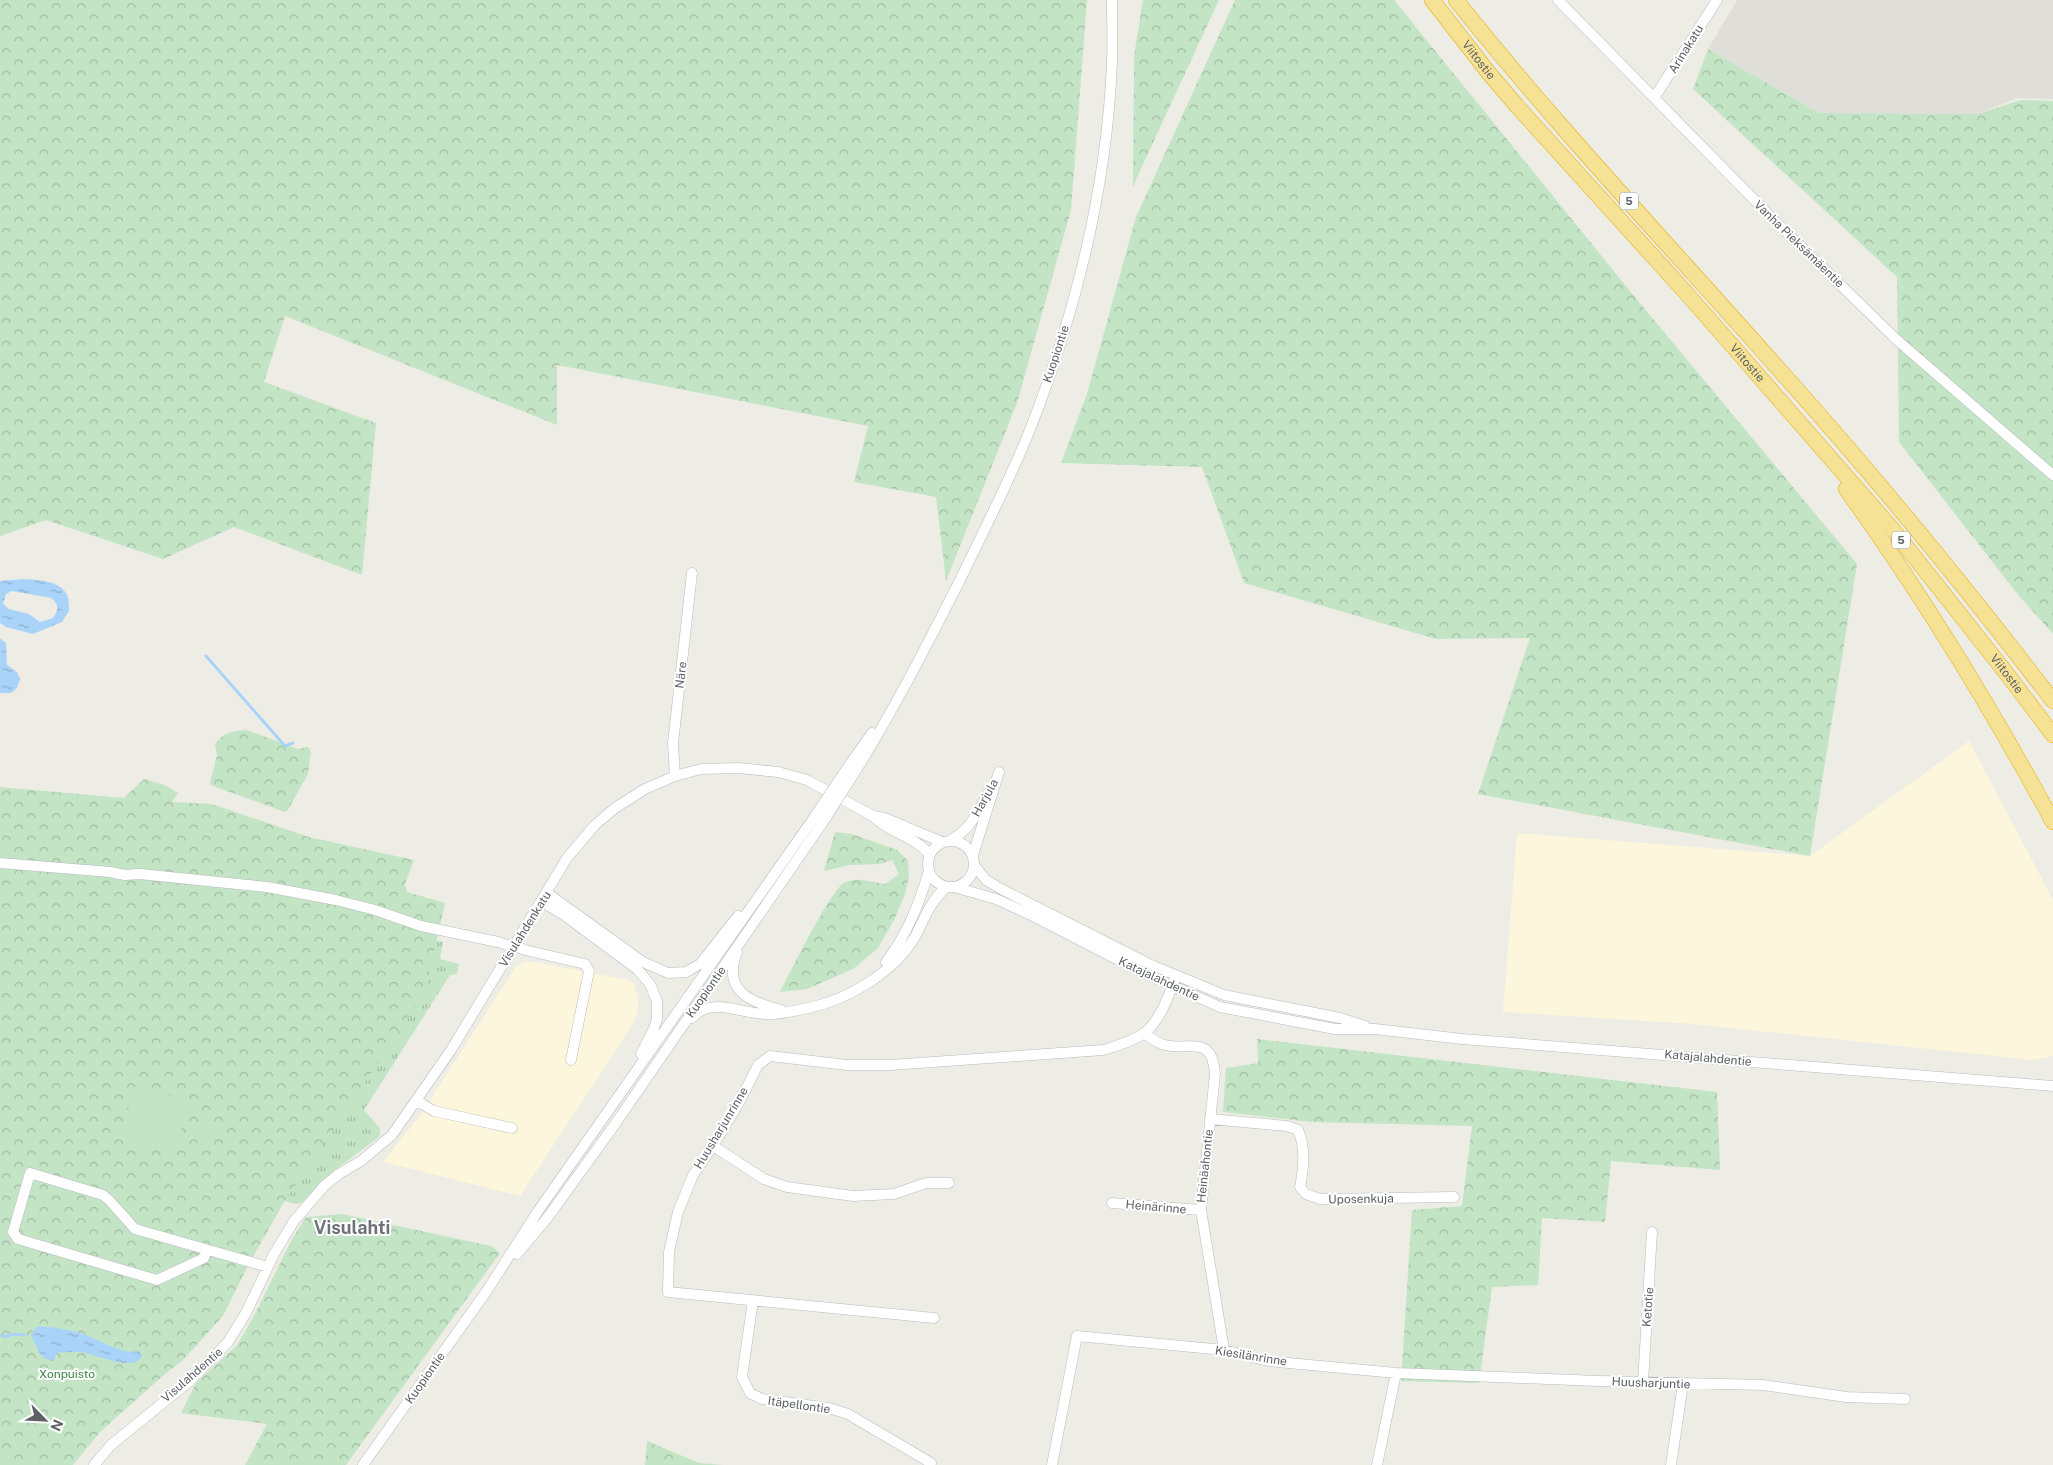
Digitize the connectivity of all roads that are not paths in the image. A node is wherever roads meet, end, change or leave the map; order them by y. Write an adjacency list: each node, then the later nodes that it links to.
1 (1112, 0): 16 (street, Kuopiontie, bridge)
2 (1432, 0): 7 (highway, Viitostie / 5)
3 (1456, 0): 10 (highway, Viitostie / 5)
4 (1558, 0): 6 (street, Vanha Pieksämäentie)
5 (1717, 0): 6 (street, Arinakatu)
6 (1654, 98): 8 (street, Vanha Pieksämäentie)
7 (1789, 411): 13 (highway, Viitostie / 5); 17 (highway)
8 (2053, 475)
9 (692, 573): 14 (street, Näre)
10 (1987, 614): 11 (highway); 12 (highway, Viitostie / 5)
11 (2053, 686)
12 (2053, 701)
13 (2053, 735)
14 (675, 776): 15 (street, Visulahdenkatu); 27 (street, Visulahdenkatu)
15 (872, 816): 18 (street, Visulahdenkatu); 19 (street, Visulahdenkatu)
16 (817, 822): 25 (street, Kuopiontie); 26 (street, Kuopiontie)
17 (2053, 822)
18 (946, 841): 19 (street); 20 (street); 20 (street, Harjula)
19 (930, 854): 23 (street)
20 (973, 855): 22 (street)
21 (0, 863): 28 (street)
22 (974, 865): 24 (street); 29 (street, Katajalahdentie)
23 (929, 871): 24 (street); 30 (street)
24 (950, 887): 30 (street); 31 (street, Katajalahdentie)
25 (764, 888): 27 (street); 39 (street, Kuopiontie)
26 (772, 897): 32 (street); 35 (street, Kuopiontie)
27 (544, 898): 28 (street, Visulahdenkatu); 39 (street)
28 (514, 946): 36 (street); 38 (street, Visulahdenkatu)
29 (1176, 976): 31 (street, Huusharjunrinne); 33 (street, Katajalahdentie)
30 (873, 978): 32 (street)
31 (1172, 987): 33 (street, Katajalahdentie); 34 (street, Huusharjunrinne)
32 (785, 1011): 35 (street)
33 (1375, 1029): 37 (street, Katajalahdentie)
34 (1144, 1033): 40 (street, Heinäahontie); 42 (street, Huusharjunrinne)
35 (668, 1046): 50 (street, Kuopiontie)
36 (571, 1060)
37 (2053, 1084)
38 (417, 1102): 41 (street); 49 (street, Visulahdenkatu)
39 (609, 1111): 50 (street, Kuopiontie)
40 (1210, 1119): 44 (street, Uposenkuja); 46 (street, Heinäahontie)
41 (512, 1128)
42 (713, 1146): 43 (street); 51 (street, Huusharjunrinne)
43 (949, 1183)
44 (1454, 1197)
45 (1112, 1203): 46 (street, Heinärinne)
46 (1201, 1210): 53 (street, Heinäahontie)
47 (1652, 1232): 55 (street, Ketotie)
48 (207, 1250): 48 (street); 49 (street)
49 (268, 1267): 59 (street, Visulahdentie)
50 (486, 1292): 60 (street, Kuopiontie)
51 (753, 1300): 52 (street, Huusharjunrinne); 58 (street, Itäpellontie)
52 (934, 1318)
53 (1224, 1350): 54 (street, Kiesilänrinne); 61 (street, Kiesilänrinne)
54 (1396, 1373): 55 (street, Huusharjuntie); 62 (street)
55 (1643, 1382): 56 (street, Huusharjuntie)
56 (1683, 1384): 57 (street, Huusharjuntie); 63 (street)
57 (1905, 1399)
58 (931, 1464)
59 (94, 1465)
60 (363, 1465)
61 (1052, 1465)
62 (1377, 1465)
63 (1671, 1465)

